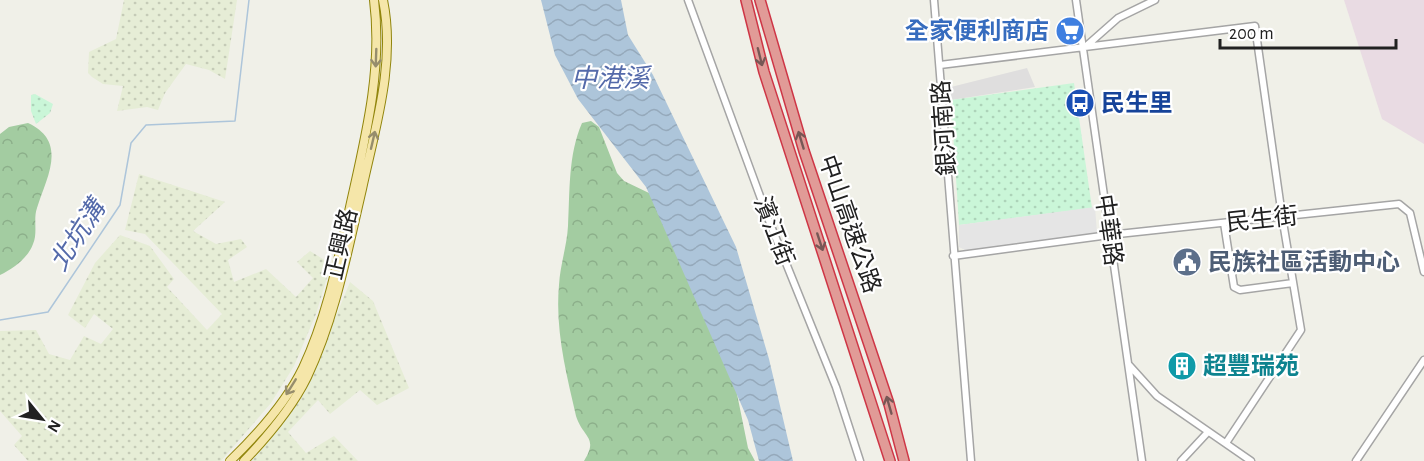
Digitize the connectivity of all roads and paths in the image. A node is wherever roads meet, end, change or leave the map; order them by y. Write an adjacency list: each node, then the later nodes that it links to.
1 (374, 0): 21 (main road, 正興路, one-way to 21)
2 (382, 0): 22 (main road, 正興路, one-way to 2)
3 (688, 0): 23 (street, 濱江街)
4 (746, 0): 24 (highway, 中山高速公路, one-way to 24)
5 (759, 0): 25 (highway, 中山高速公路, one-way to 5)
6 (934, 0): 10 (street, 銀河南路)
7 (1076, 0): 9 (street, 中華路)
8 (1155, 0): 9 (street)
9 (1083, 48): 10 (street); 11 (street); 13 (street, 中華路)
10 (940, 65): 14 (street, 銀河南路)
11 (1282, 216): 12 (street, 民生街); 15 (street, 民生街); 16 (street)
12 (1224, 222): 13 (street, 民生街); 16 (street)
13 (1109, 235): 14 (street, 民生街); 18 (street, 中華路)
14 (953, 256): 26 (street, 銀河南路)
15 (1424, 272)
16 (1293, 283): 20 (street)
17 (1424, 360): 30 (street)
18 (1127, 362): 19 (street); 27 (street, 中華路)
19 (1208, 432): 20 (street); 28 (street)
20 (1226, 443): 29 (street)
21 (230, 461)
22 (244, 461)
23 (860, 461)
24 (890, 461)
25 (904, 461)
26 (971, 461)
27 (1142, 461)
28 (1180, 461)
29 (1251, 461)
30 (1356, 461)

